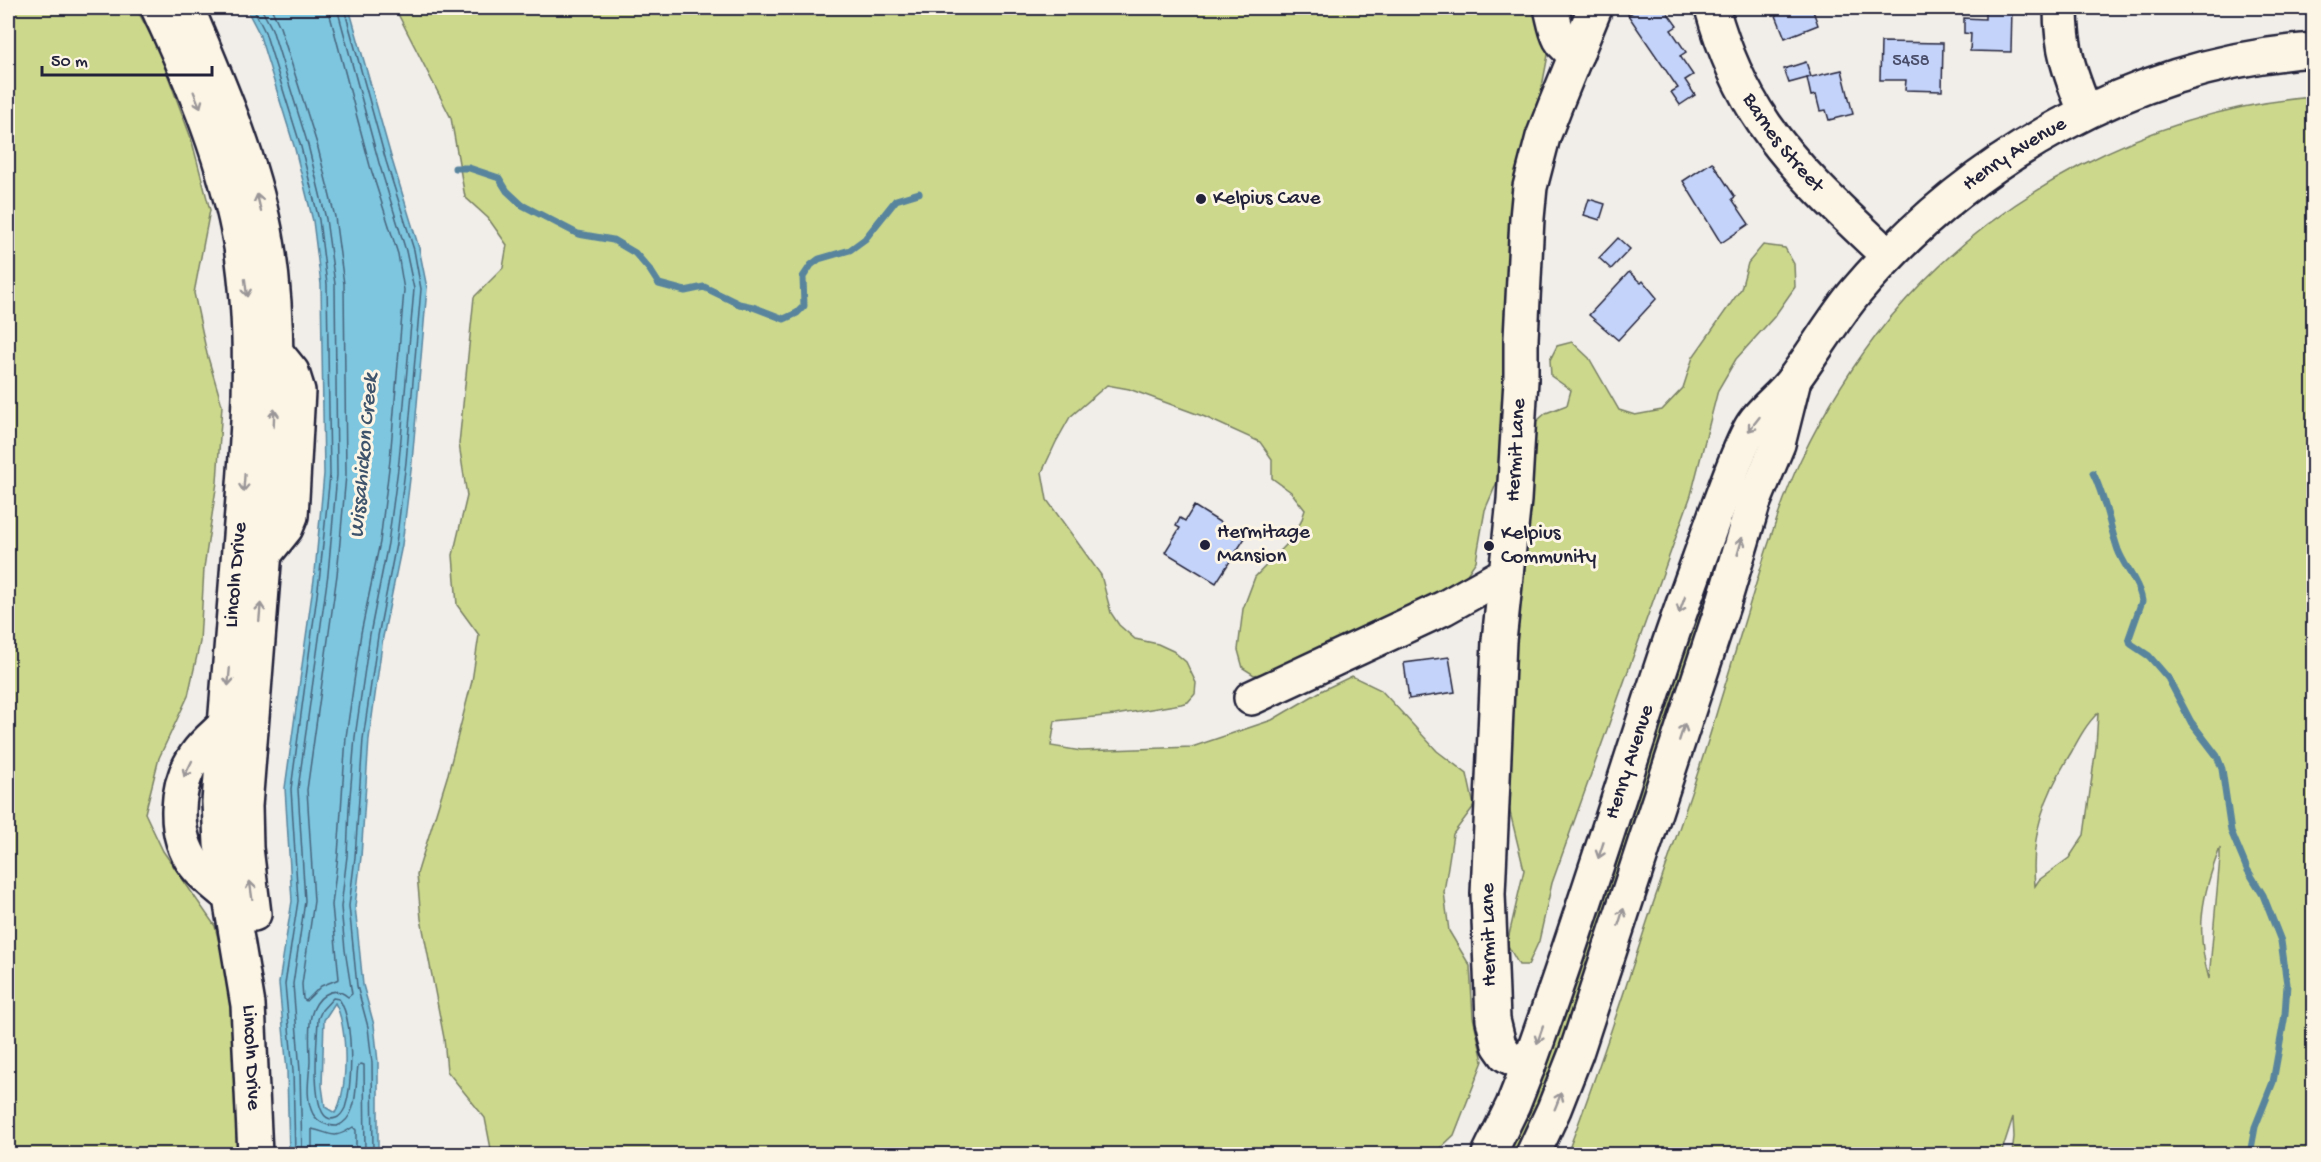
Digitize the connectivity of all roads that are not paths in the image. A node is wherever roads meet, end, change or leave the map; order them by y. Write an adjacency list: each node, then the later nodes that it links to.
1 (158, 8): 15 (main road, Lincoln Drive, one-way to 15)
2 (187, 8): 16 (main road, Lincoln Drive, one-way to 2)
3 (1551, 8): 8 (main road)
4 (1595, 8): 8 (main road, Hermit Lane)
5 (1712, 8): 10 (main road, Barnes Street)
6 (2061, 8): 9 (main road)
7 (2313, 50): 9 (main road, Henry Avenue)
8 (1577, 53): 12 (main road, Hermit Lane)
9 (2085, 111): 10 (main road, Henry Avenue)
10 (1888, 256): 11 (main road, Henry Avenue)
11 (1794, 381): 14 (main road, Henry Avenue, one-way to 14); 18 (main road, Henry Avenue, one-way to 11)
12 (1505, 574): 13 (main road); 14 (main road, Hermit Lane)
13 (1251, 698)
14 (1528, 1067): 17 (main road, Henry Avenue)
15 (255, 1155)
16 (274, 1155)
17 (1489, 1155)
18 (1533, 1155)

